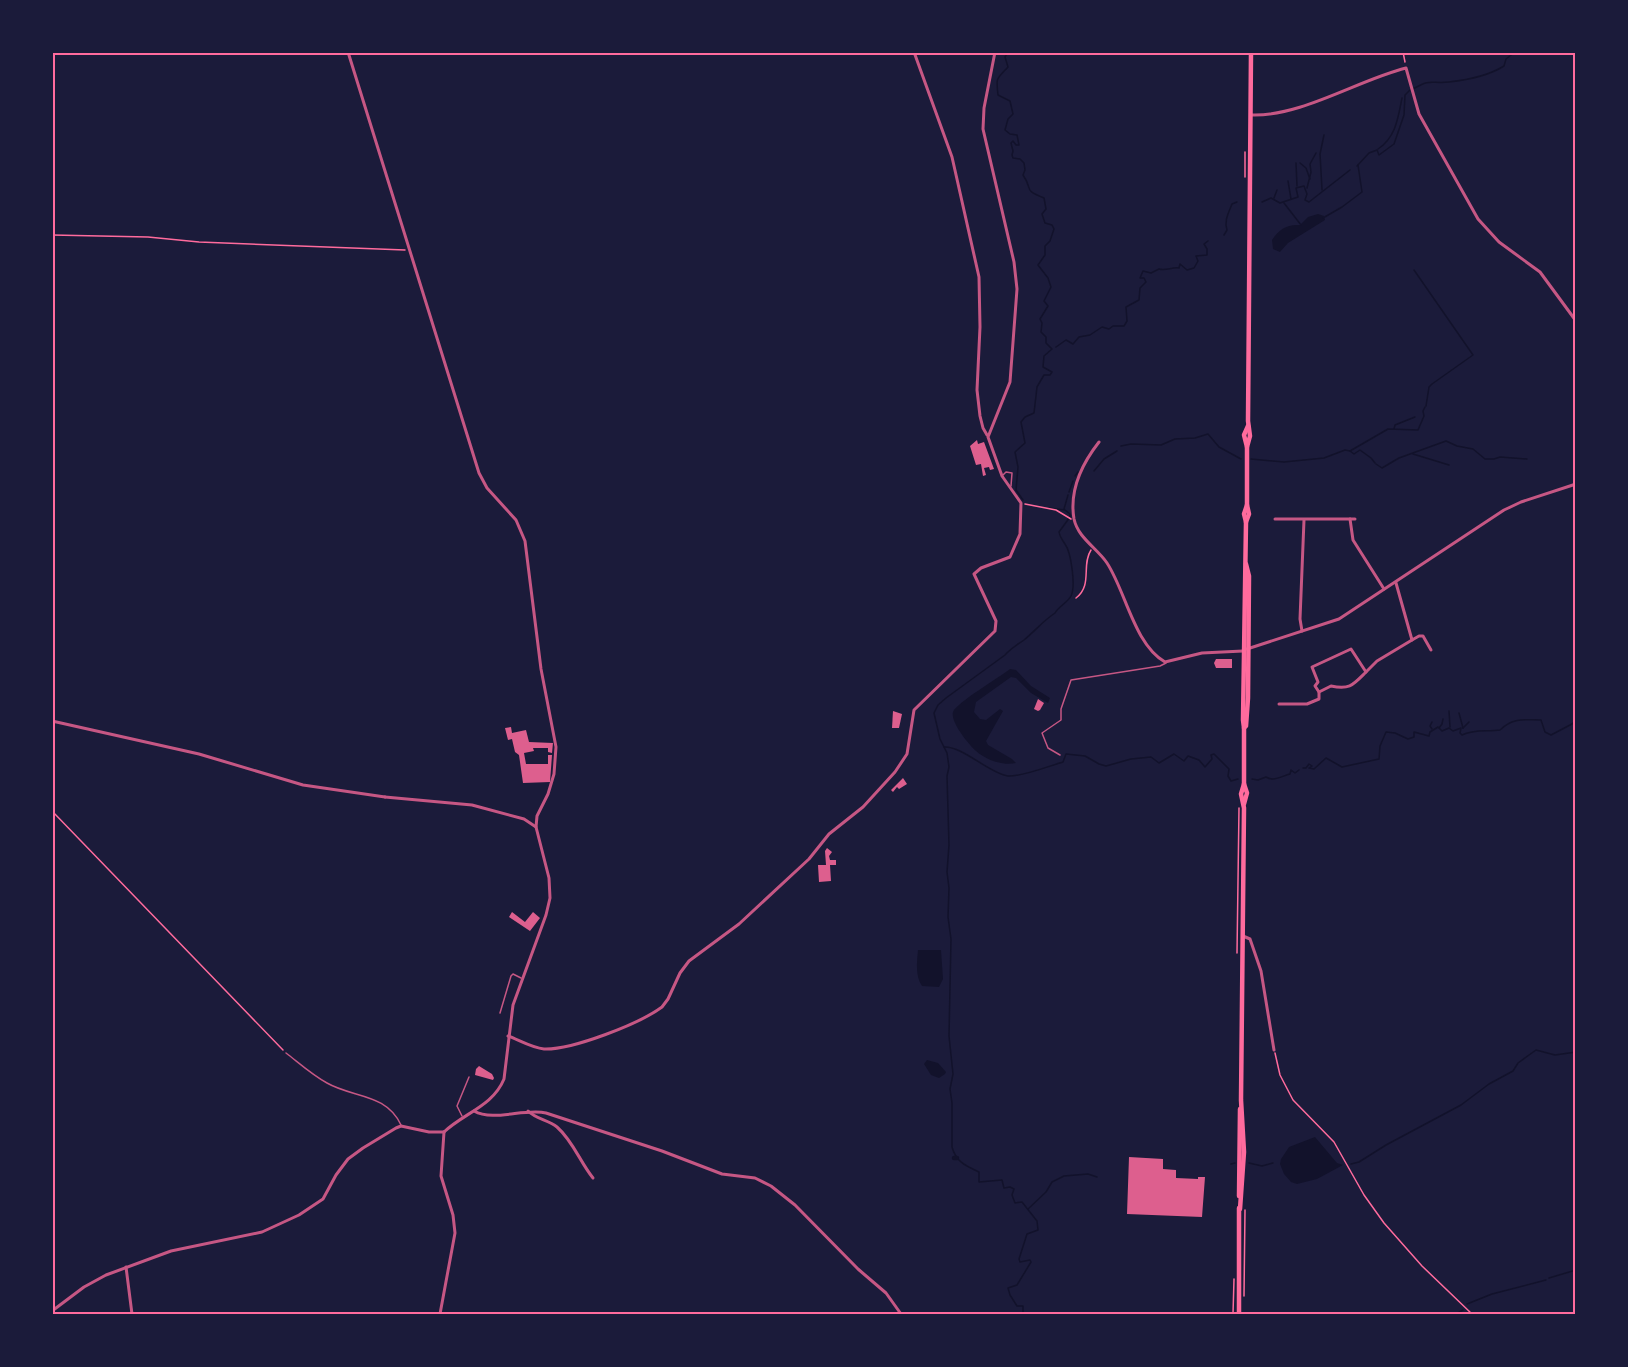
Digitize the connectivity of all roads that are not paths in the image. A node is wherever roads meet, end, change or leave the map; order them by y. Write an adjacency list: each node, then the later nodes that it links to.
1 (348, 52): 28 (street)
2 (914, 52): 9 (street)
3 (995, 52): 9 (street)
4 (1251, 52): 7 (main road)
5 (1405, 62): 6 (lane)
6 (1406, 68): 7 (street); 8 (street)
7 (1250, 115): 20 (main road)
8 (1575, 321)
9 (988, 435): 11 (street)
10 (1099, 442): 22 (street)
11 (1002, 476): 13 (street); 13 (lane)
12 (1575, 484): 16 (street)
13 (1011, 490): 34 (street)
14 (1275, 519): 15 (street)
15 (1304, 520): 17 (street); 18 (street)
16 (1396, 583): 17 (street); 19 (street)
17 (1384, 591): 18 (street)
18 (1303, 632): 20 (street)
19 (1412, 640): 21 (street); 23 (street)
20 (1246, 650): 22 (street); 31 (main road)
21 (1431, 650)
22 (1167, 662): 27 (lane)
23 (1366, 672): 24 (street); 24 (street)
24 (1319, 692): 25 (street)
25 (1279, 704)
26 (52, 721): 29 (street)
27 (1060, 755)
28 (537, 816): 29 (street); 30 (street)
29 (528, 821): 30 (street)
30 (536, 827): 32 (street)
31 (1243, 936): 35 (street); 49 (main road)
32 (522, 978): 33 (lane); 34 (street)
33 (500, 1013)
34 (508, 1036): 38 (street)
35 (1274, 1050)
36 (286, 1053): 41 (lane)
37 (469, 1077): 40 (lane)
38 (474, 1111): 39 (street); 40 (street)
39 (528, 1111): 43 (street); 48 (street)
40 (462, 1117): 42 (street)
41 (401, 1126): 42 (street); 44 (street)
42 (444, 1131): 47 (street)
43 (593, 1178)
44 (126, 1267): 45 (street); 46 (street)
45 (52, 1311)
46 (132, 1314)
47 (440, 1314)
48 (902, 1314)
49 (1239, 1314)

